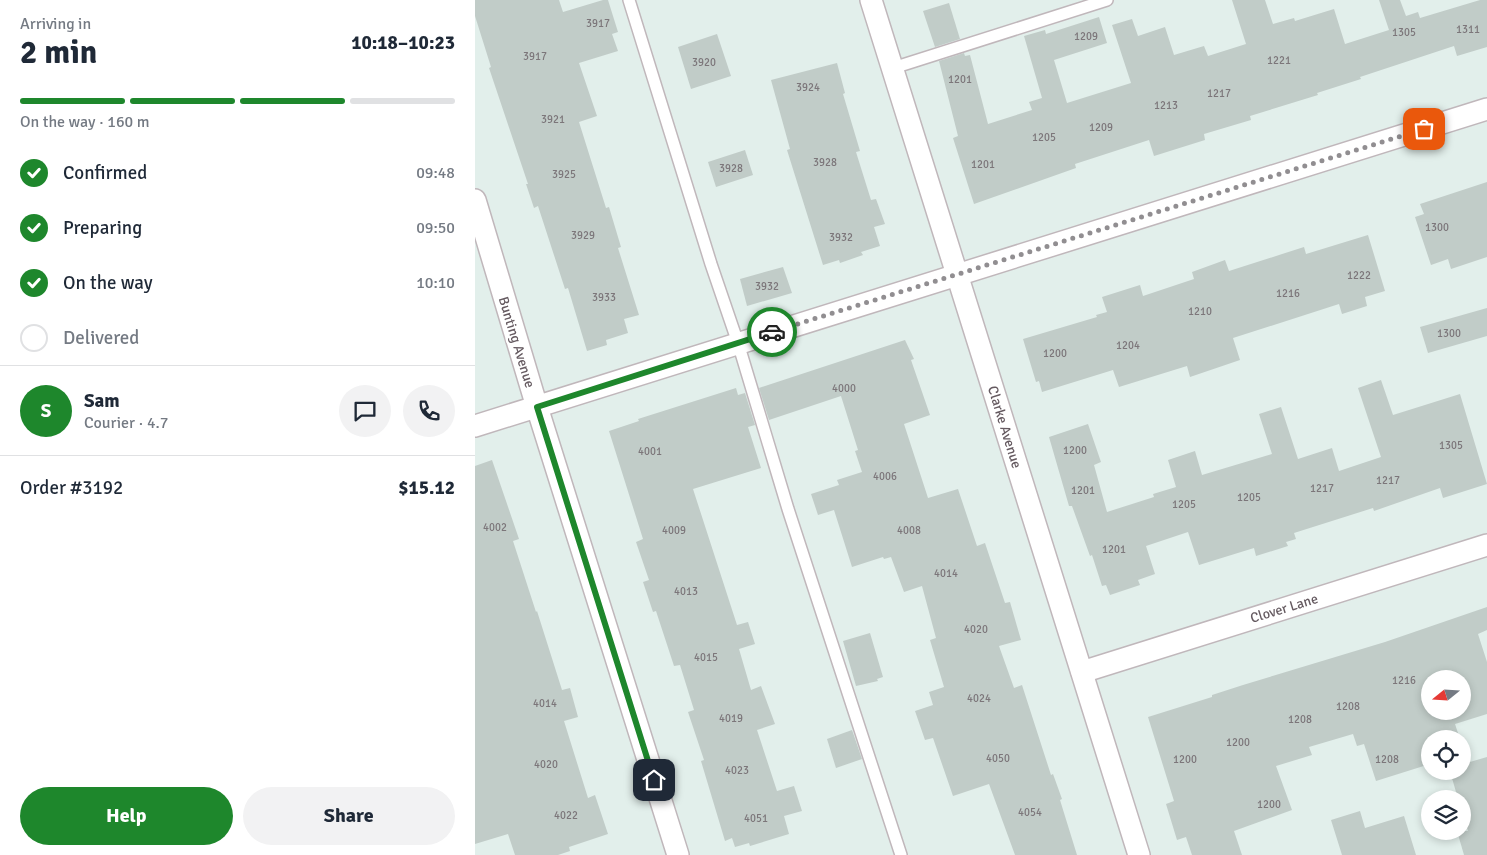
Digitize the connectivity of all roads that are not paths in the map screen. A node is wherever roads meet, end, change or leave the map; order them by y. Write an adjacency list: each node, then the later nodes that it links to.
1 (629, 0): 8 (lane)
2 (871, 0): 4 (street, Clarke Avenue)
3 (1107, 0): 4 (lane)
4 (893, 68): 7 (street, Clarke Avenue)
5 (1487, 109): 7 (street)
6 (475, 200): 9 (street, Bunting Avenue)
7 (957, 274): 8 (street); 12 (street, Clarke Avenue)
8 (738, 343): 9 (street); 14 (lane)
9 (537, 407): 10 (street); 13 (street, Bunting Avenue)
10 (475, 426)
11 (1487, 544): 12 (street, Clover Lane)
12 (1082, 672): 15 (street, Clarke Avenue)
13 (678, 855)
14 (901, 855)
15 (1139, 855)

